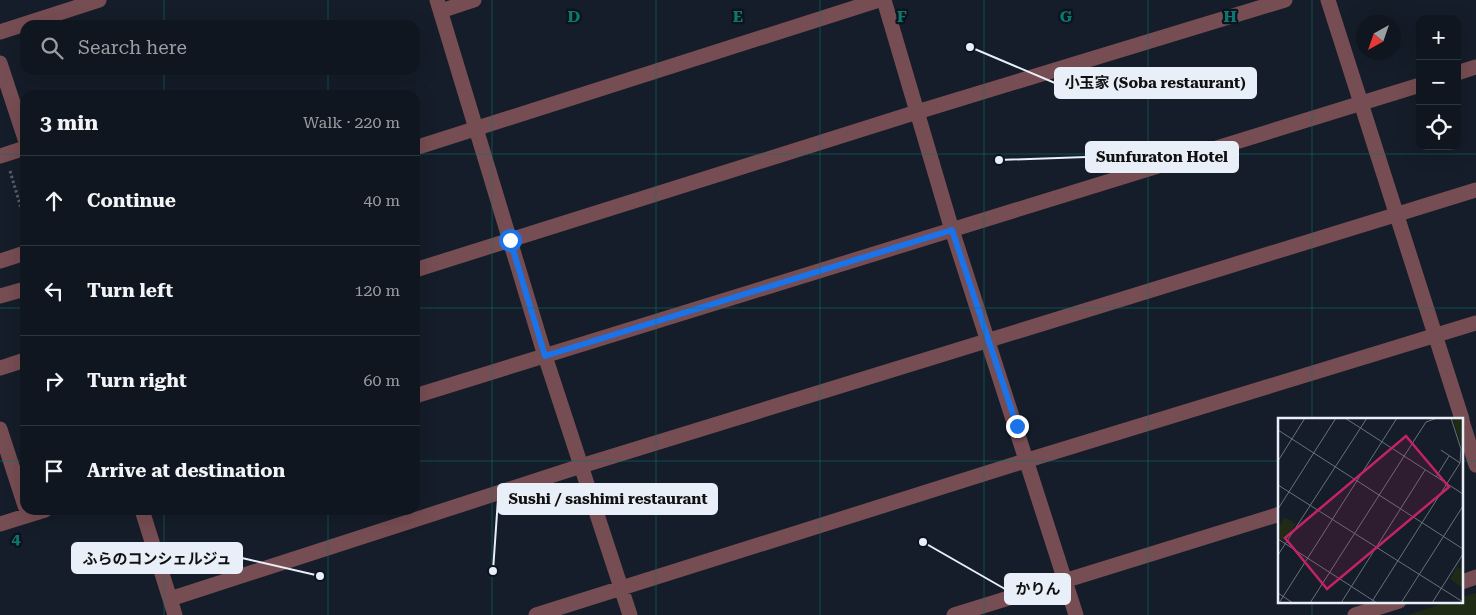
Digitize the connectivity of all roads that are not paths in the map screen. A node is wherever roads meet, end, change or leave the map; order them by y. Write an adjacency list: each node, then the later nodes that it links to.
1 (99, 0): 8 (street)
2 (474, 0): 7 (street)
3 (879, 0): 18 (street)
4 (884, 0): 16 (street)
5 (1285, 0): 16 (street)
6 (1328, 0): 15 (street)
7 (439, 5): 18 (street)
8 (37, 20)
9 (20, 26): 10 (street)
10 (0, 32)
11 (0, 63): 17 (street)
12 (1476, 67): 13 (street)
13 (1461, 72)
14 (1416, 86): 15 (street)
15 (1360, 104): 23 (street); 24 (street)
16 (917, 112): 24 (street); 25 (street)
17 (20, 124)
18 (477, 128): 19 (street); 25 (street)
19 (420, 146)
20 (20, 150): 21 (street)
21 (3, 155)
22 (1476, 190): 23 (street)
23 (1395, 214): 32 (street); 33 (street)
24 (952, 230): 33 (street); 34 (street)
25 (510, 240): 28 (street); 34 (street)
26 (20, 254): 27 (street)
27 (0, 260)
28 (420, 268)
29 (20, 290): 30 (street)
30 (0, 296)
31 (1476, 323): 32 (street)
32 (1436, 336): 38 (street); 42 (street)
33 (988, 342): 42 (street); 43 (street)
34 (545, 356): 37 (street); 43 (street)
35 (20, 362): 36 (street)
36 (0, 368)
37 (420, 394)
38 (1461, 418)
39 (1464, 427): 41 (street)
40 (0, 429): 44 (street)
41 (1472, 457)
42 (1028, 460): 50 (street); 52 (street)
43 (581, 466): 52 (street); 53 (street)
44 (19, 467)
45 (20, 514): 48 (street)
46 (144, 515): 53 (street)
47 (1278, 515): 50 (street)
48 (0, 524)
49 (1476, 577): 51 (street)
50 (1066, 581): 58 (street); 59 (street)
51 (1464, 581)
52 (620, 588): 56 (street); 57 (street)
53 (170, 599): 55 (street)
54 (1396, 602): 60 (street)
55 (175, 615)
56 (536, 615)
57 (630, 615)
58 (954, 615)
59 (1076, 615)
60 (1355, 615)

